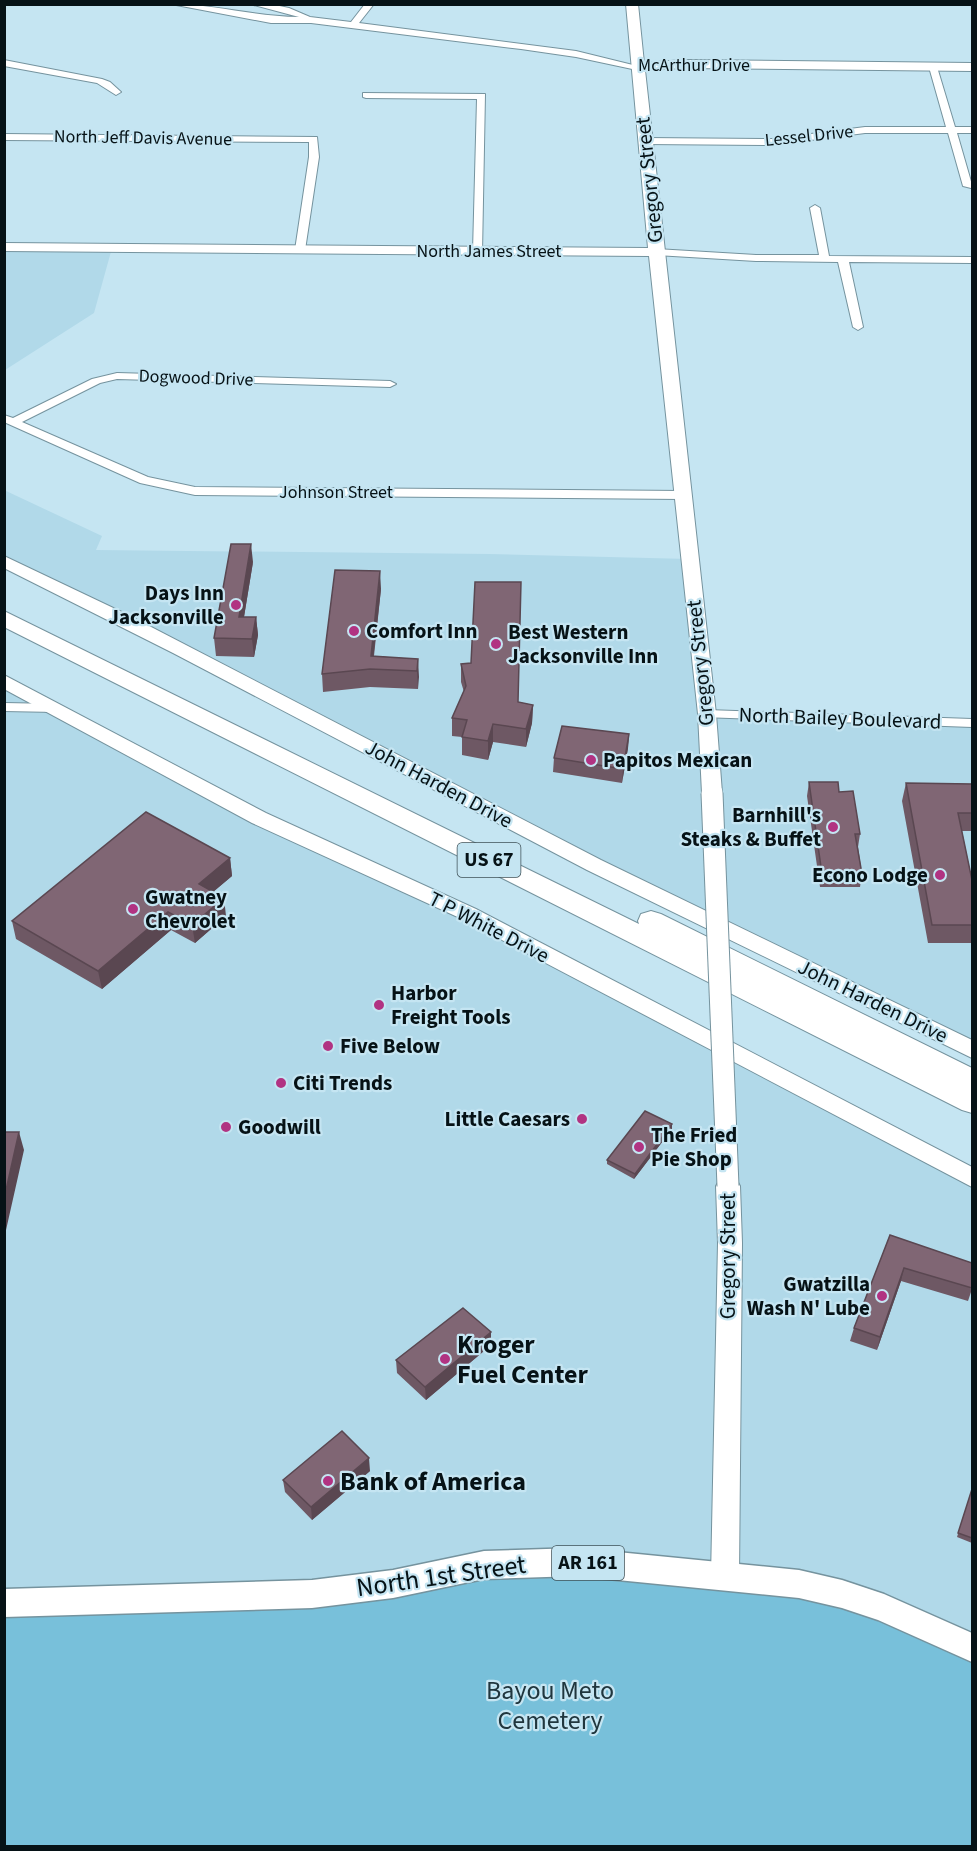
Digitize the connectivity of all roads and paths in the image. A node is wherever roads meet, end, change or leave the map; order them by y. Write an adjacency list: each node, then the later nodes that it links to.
1 (175, 4): 5 (street, McArthur Drive)
2 (254, 4): 5 (street, McArthur Drive)
3 (370, 4): 6 (street)
4 (632, 4): 8 (street, Gregory Street)
5 (311, 20): 6 (street, McArthur Drive)
6 (353, 25): 8 (street, McArthur Drive)
7 (4, 63): 11 (street)
8 (637, 67): 9 (street, McArthur Drive); 16 (street, Gregory Street)
9 (933, 67): 10 (street, McArthur Drive); 13 (street)
10 (972, 68)
11 (116, 92)
12 (366, 94): 21 (street)
13 (952, 130): 14 (street, Lessel Drive); 16 (street, Lessel Drive); 17 (street)
14 (972, 130)
15 (4, 137): 20 (street, North Jeff Davis Avenue)
16 (645, 141): 22 (street, Gregory Street)
17 (968, 186)
18 (815, 208): 23 (street)
19 (4, 247): 20 (street, North James Street)
20 (300, 250): 21 (street, North James Street)
21 (478, 251): 22 (street, North James Street)
22 (656, 252): 23 (street, North James Street); 29 (street, Gregory Street)
23 (825, 259): 24 (street, North James Street)
24 (843, 259): 25 (street, North James Street); 26 (street)
25 (972, 260)
26 (858, 327)
27 (390, 384): 28 (street, Dogwood Drive)
28 (9, 420): 29 (street, Johnson Street)
29 (682, 495): 36 (street, Gregory Street)
30 (4, 561): 38 (street, John Harden Drive)
31 (4, 605): 39 (highway, US 67)
32 (4, 618): 40 (highway, US 67)
33 (4, 681): 35 (street, T P White Drive)
34 (4, 707): 35 (street)
35 (56, 708): 41 (street, T P White Drive)
36 (707, 714): 37 (street, North Bailey Boulevard); 42 (street, Gregory Street, bridge)
37 (972, 723)
38 (972, 1050)
39 (972, 1081)
40 (972, 1102)
41 (972, 1178)
42 (725, 1577): 43 (main road, North 1st Street / AR 161); 44 (main road, North 1st Street / AR 161)
43 (4, 1603)
44 (972, 1648)

